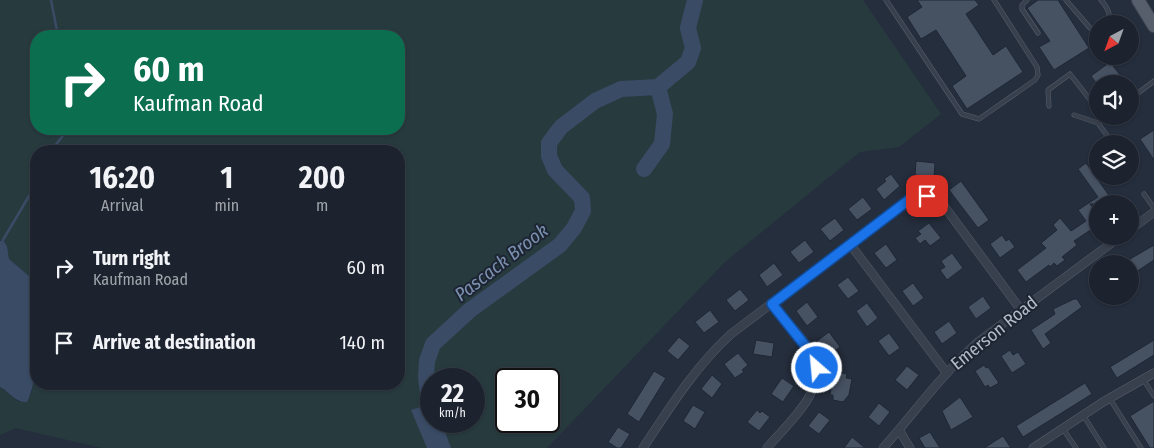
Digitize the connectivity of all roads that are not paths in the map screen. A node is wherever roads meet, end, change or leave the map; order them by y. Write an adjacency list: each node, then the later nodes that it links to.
1 (886, 0): 2 (lane)
2 (994, 0)
3 (1026, 0): 10 (lane)
4 (1066, 0): 9 (lane)
5 (1101, 0): 7 (lane)
6 (1138, 0): 8 (main road)
7 (1109, 15)
8 (1154, 26)
9 (1089, 27)
10 (1038, 33)
11 (1154, 81): 12 (lane)
12 (1139, 92)
13 (1089, 98): 14 (lane)
14 (1049, 106)
15 (1074, 115): 16 (lane)
16 (1089, 120)
17 (1144, 194): 18 (lane)
18 (1154, 208)
19 (1154, 212): 20 (street)
20 (1139, 223)
21 (850, 244): 23 (street); 24 (street); 25 (street)
22 (1109, 245): 24 (street, Emerson Road)
23 (772, 304): 34 (street); 35 (street)
24 (1021, 310): 25 (street, Emerson Road)
25 (946, 372): 32 (street, Emerson Road)
26 (1154, 373): 27 (street)
27 (1143, 379): 28 (lane); 29 (street)
28 (1154, 396)
29 (1110, 398): 30 (street); 41 (lane)
30 (1084, 415): 31 (street); 40 (lane)
31 (1063, 428): 33 (street); 39 (lane)
32 (899, 430): 36 (street, Emerson Road); 37 (street)
33 (1044, 445): 38 (street)
34 (643, 448)
35 (767, 448)
36 (883, 448)
37 (910, 448)
38 (1033, 448)
39 (1076, 448)
40 (1104, 448)
41 (1141, 448)

